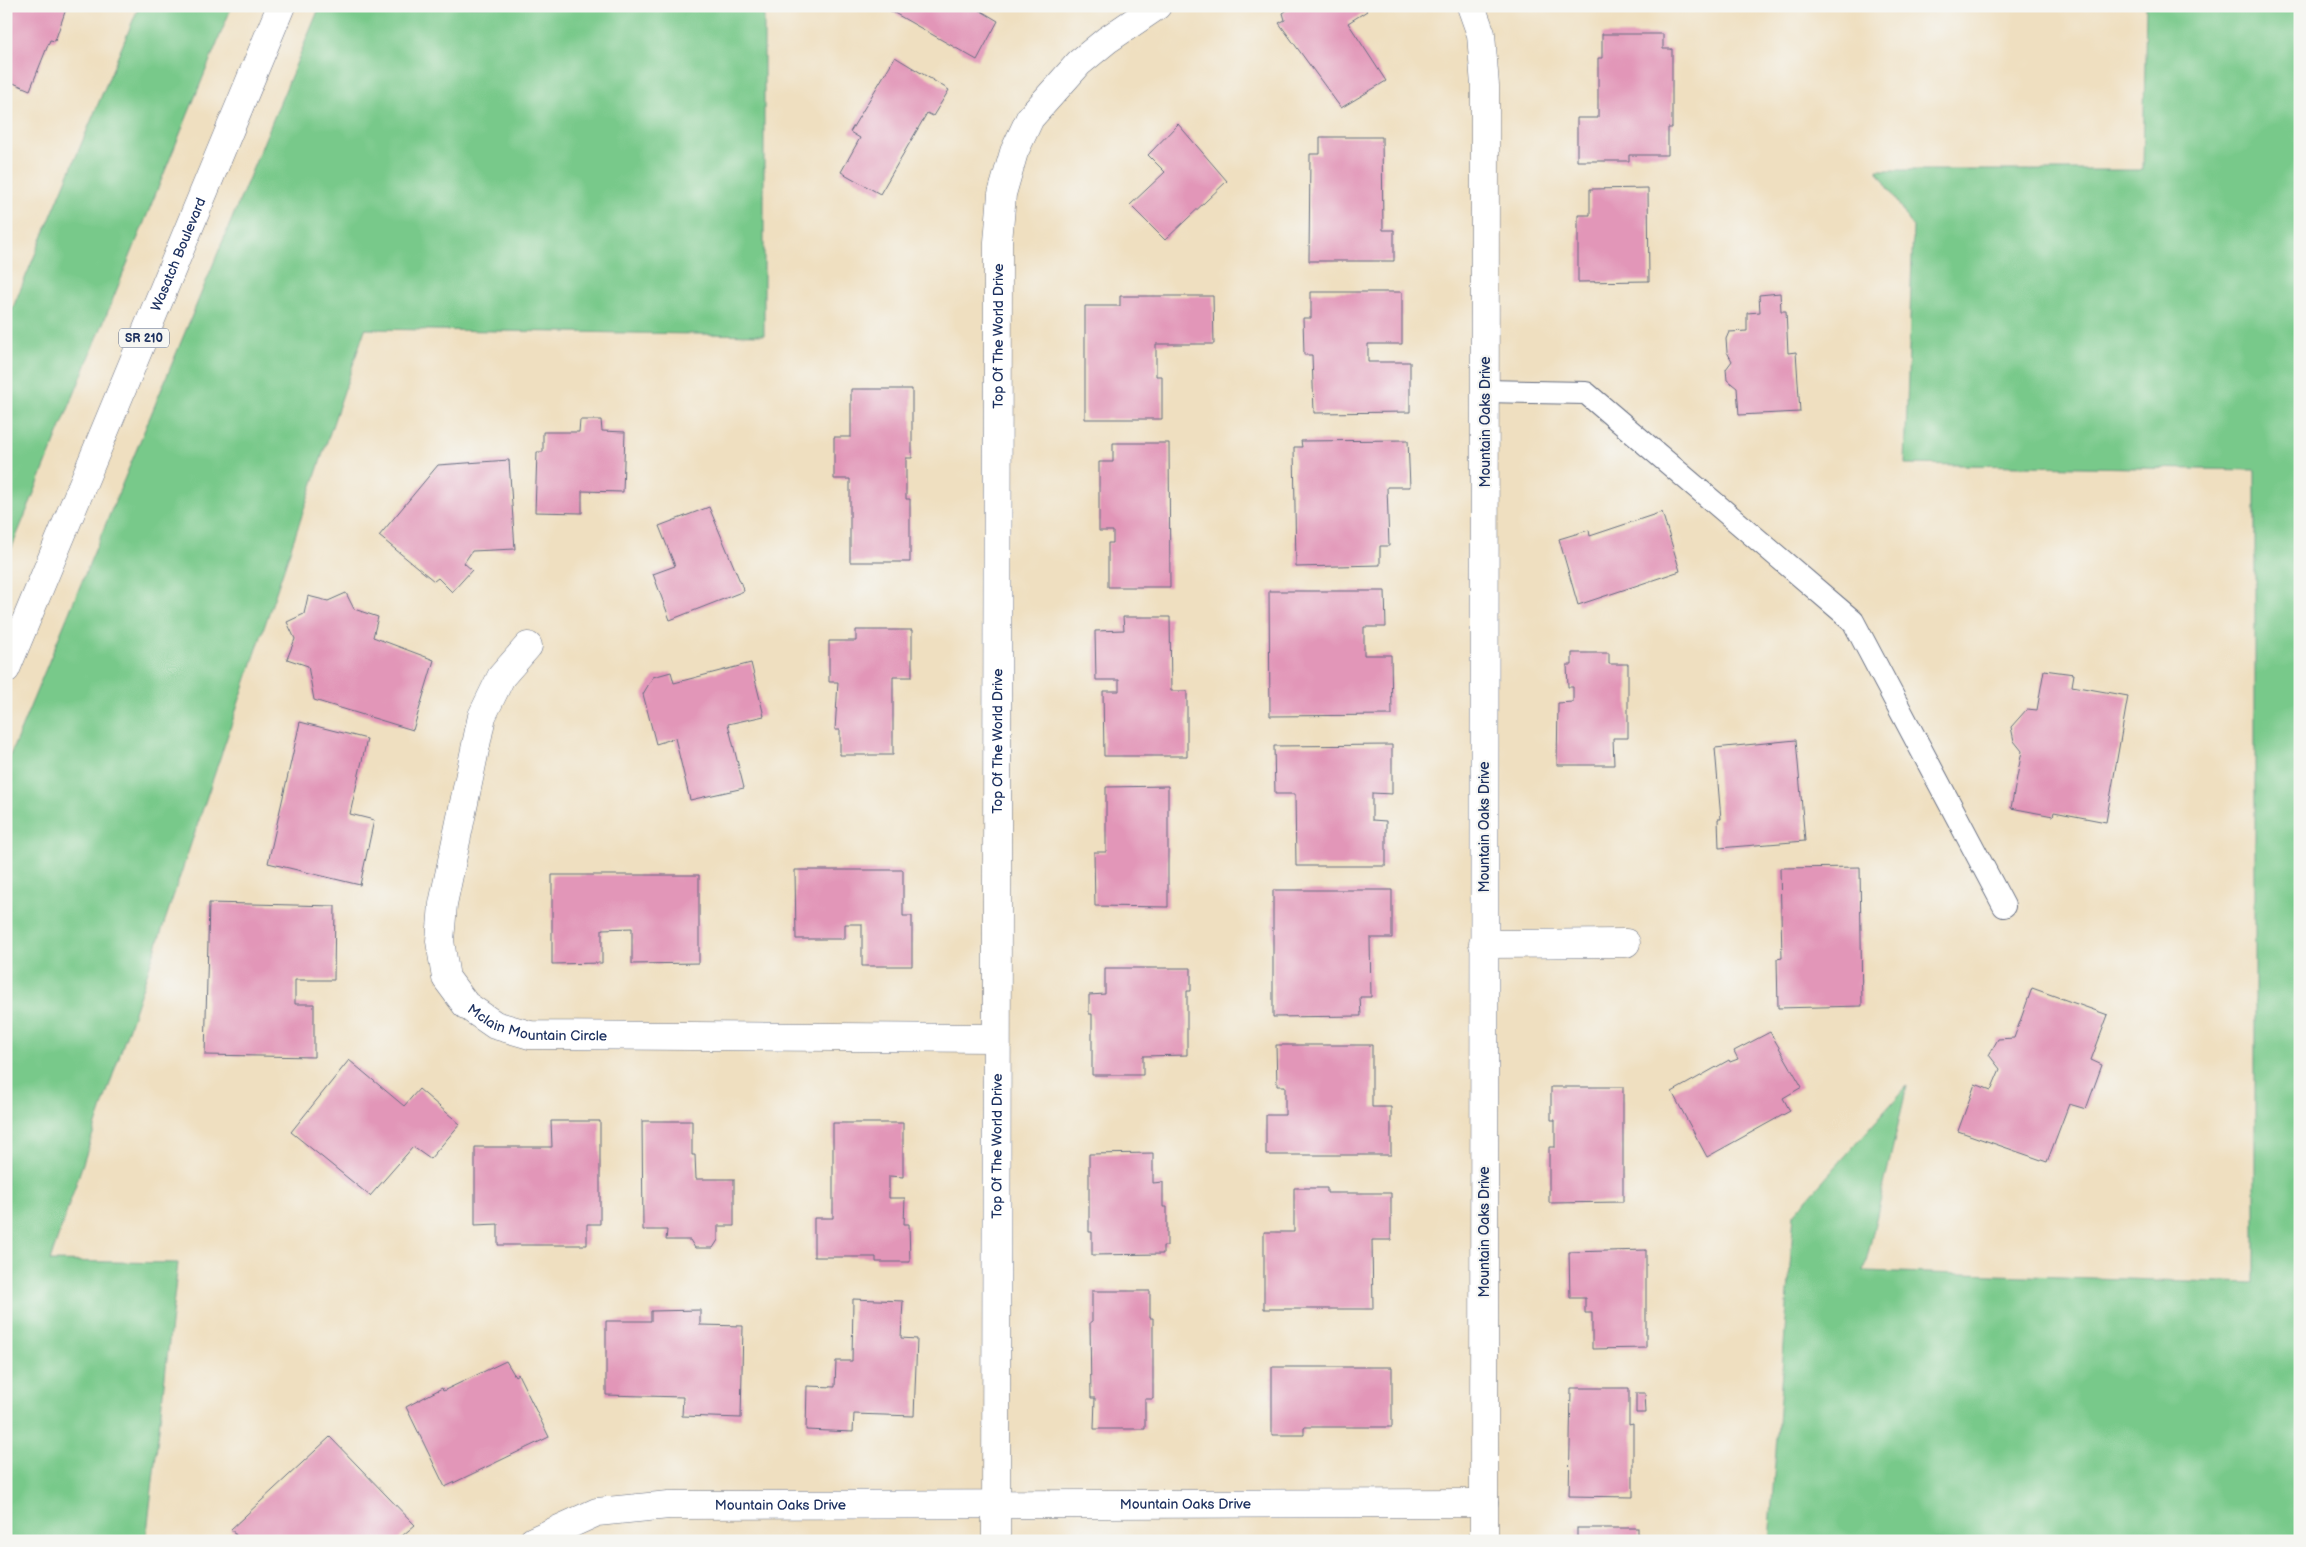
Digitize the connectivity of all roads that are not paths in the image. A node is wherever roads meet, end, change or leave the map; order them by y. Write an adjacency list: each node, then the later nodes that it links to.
1 (281, 6): 6 (street, Wasatch Boulevard / SR 210)
2 (1158, 6): 10 (street, Top Of The World Drive)
3 (1471, 6): 4 (street, Mountain Oaks Drive)
4 (1485, 392): 7 (lane); 9 (street, Mountain Oaks Drive)
5 (528, 646): 10 (street, Mclain Mountain Circle)
6 (6, 669)
7 (2004, 906)
8 (1626, 943): 9 (street)
9 (1483, 944): 12 (street, Mountain Oaks Drive)
10 (996, 1038): 11 (street, Top Of The World Drive)
11 (996, 1503): 12 (street, Mountain Oaks Drive); 13 (street, Mountain Oaks Drive); 14 (street, Top Of The World Drive)
12 (1484, 1503): 15 (street)
13 (533, 1541)
14 (996, 1541)
15 (1484, 1541)

